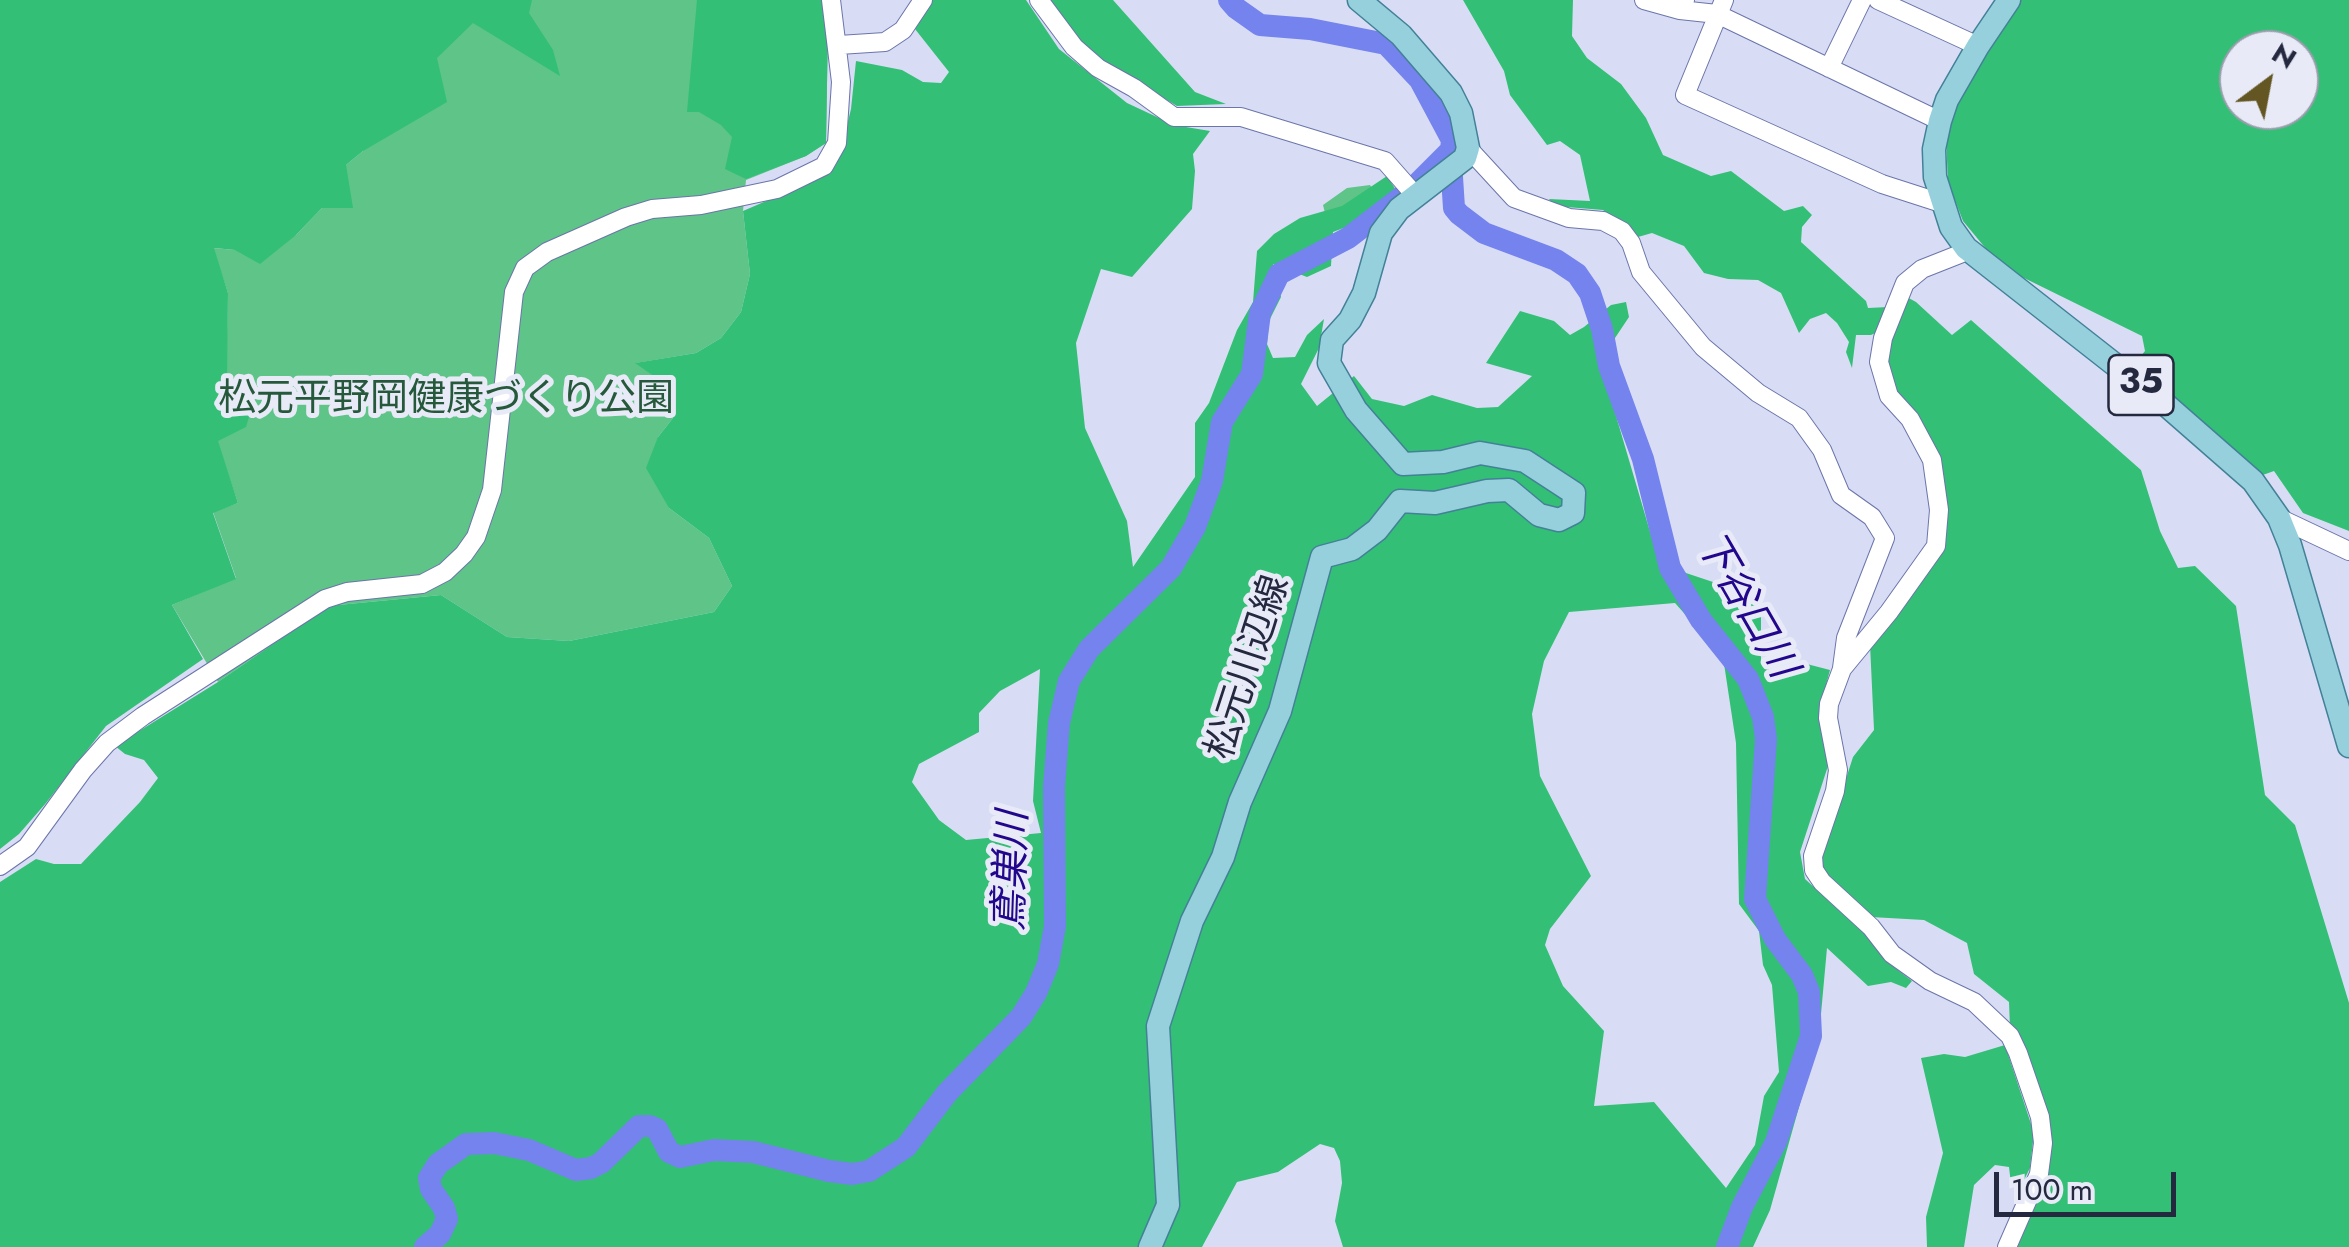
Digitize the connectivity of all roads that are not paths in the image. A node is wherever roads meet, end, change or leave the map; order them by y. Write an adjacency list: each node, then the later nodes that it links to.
1 (831, 0): 11 (street)
2 (923, 0): 11 (street)
3 (1039, 0): 16 (street)
4 (1358, 0): 15 (main road)
5 (1644, 0): 9 (street)
6 (1862, 0): 13 (street)
7 (1878, 0): 12 (street)
8 (2009, 0): 12 (main road, 35)
9 (1682, 5): 10 (street)
10 (1720, 7): 13 (street); 17 (street)
11 (838, 46): 24 (street)
12 (1978, 46): 14 (main road, 35)
13 (1829, 68): 14 (street)
14 (1940, 121): 17 (main road, 35)
15 (1466, 153): 16 (main road, 松元川辺線); 21 (street)
16 (1411, 190): 25 (main road, 松元川辺線)
17 (1941, 203): 18 (main road, 35)
18 (1966, 248): 19 (main road, 35); 21 (street)
19 (2279, 518): 20 (street); 22 (main road, 35)
20 (2349, 551)
21 (1842, 669): 26 (street)
22 (2340, 684): 23 (main road, 35)
23 (2349, 746)
24 (0, 866)
25 (1150, 1247)
26 (2007, 1247)

